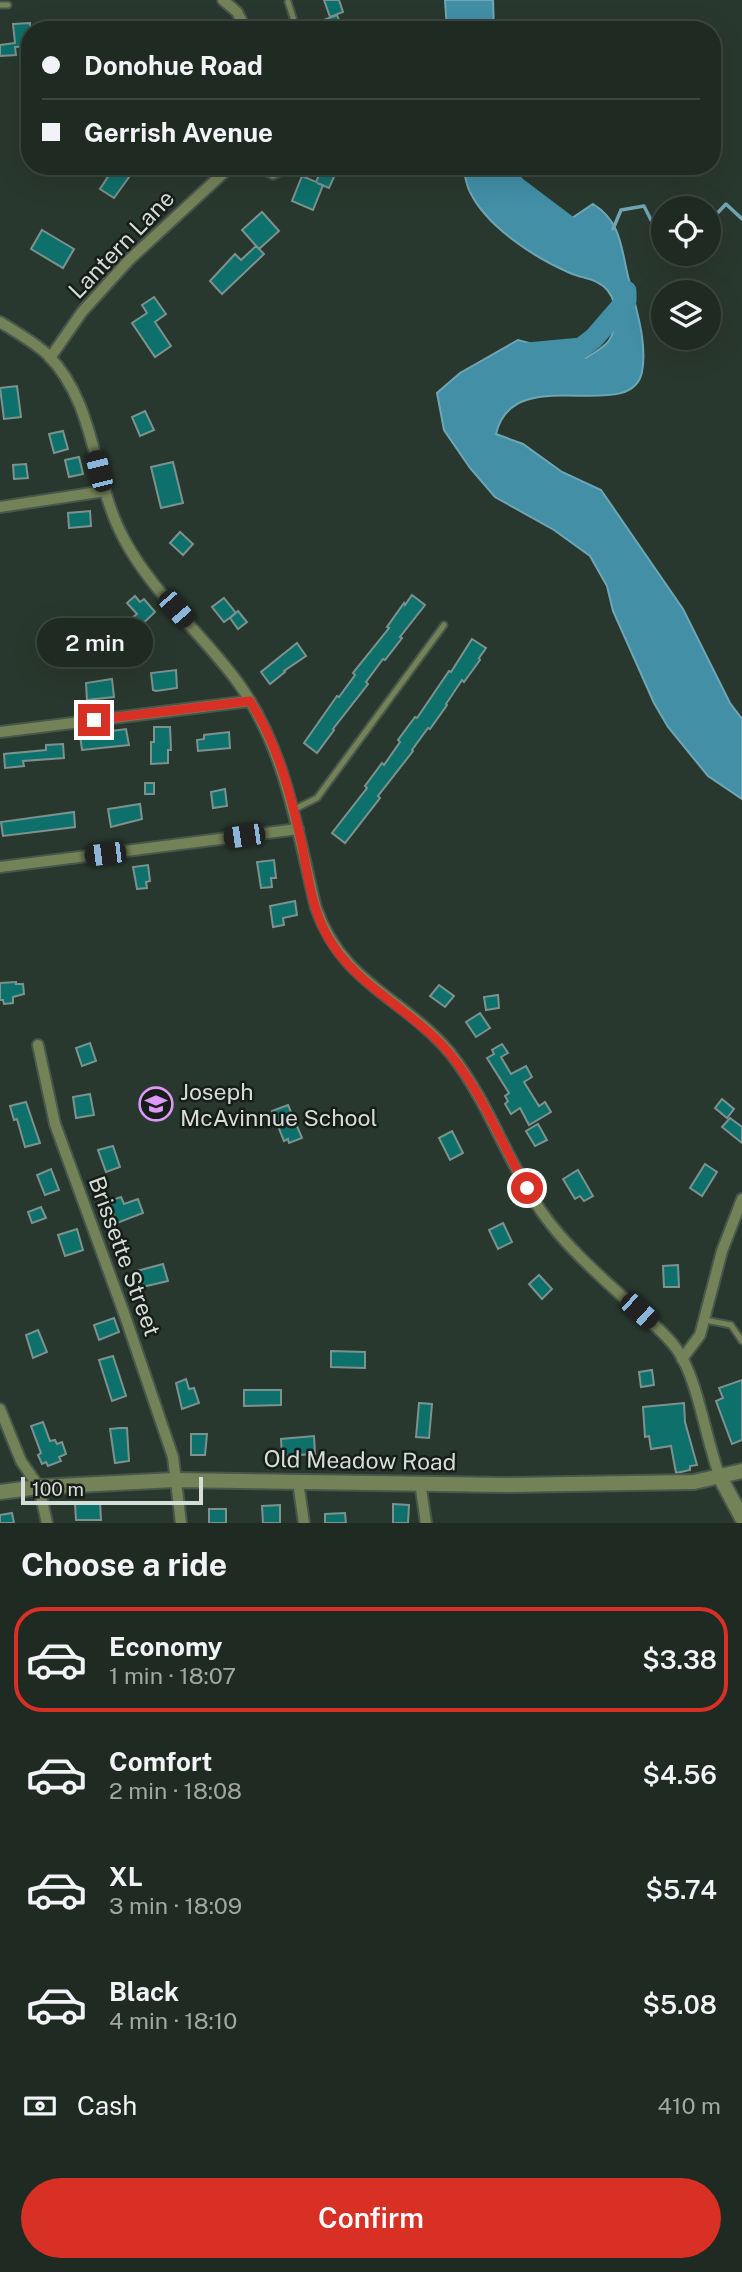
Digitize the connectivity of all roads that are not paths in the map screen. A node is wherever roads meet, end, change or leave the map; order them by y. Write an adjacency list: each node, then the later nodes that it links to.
1 (230, 2): 5 (street)
2 (288, 2): 6 (lane)
3 (0, 5): 4 (lane)
4 (8, 5)
5 (241, 21)
6 (294, 21)
7 (221, 175): 9 (street, Lantern Lane)
8 (0, 322): 9 (street)
9 (50, 358): 10 (street)
10 (105, 491): 11 (street); 13 (street)
11 (0, 507)
12 (444, 625): 15 (lane)
13 (250, 701): 14 (street); 15 (street)
14 (0, 732)
15 (293, 810): 16 (street)
16 (298, 829): 17 (street); 22 (street)
17 (0, 867)
18 (38, 1045): 26 (street, Brissette Street)
19 (742, 1199): 20 (street)
20 (705, 1320): 21 (lane); 22 (street)
21 (742, 1341)
22 (682, 1359): 25 (street)
23 (0, 1409): 29 (street)
24 (742, 1471): 25 (street, Old Meadow Road)
25 (720, 1477): 28 (street, Old Meadow Road); 31 (street)
26 (174, 1480): 27 (street, Old Meadow Road); 29 (street, Old Meadow Road); 33 (street, Brissette Street)
27 (298, 1482): 28 (street, Old Meadow Road); 34 (street)
28 (420, 1482): 35 (street)
29 (39, 1487): 30 (street, Old Meadow Road); 32 (street)
30 (0, 1492)
31 (742, 1518)
32 (47, 1523)
33 (181, 1523)
34 (304, 1523)
35 (426, 1523)

